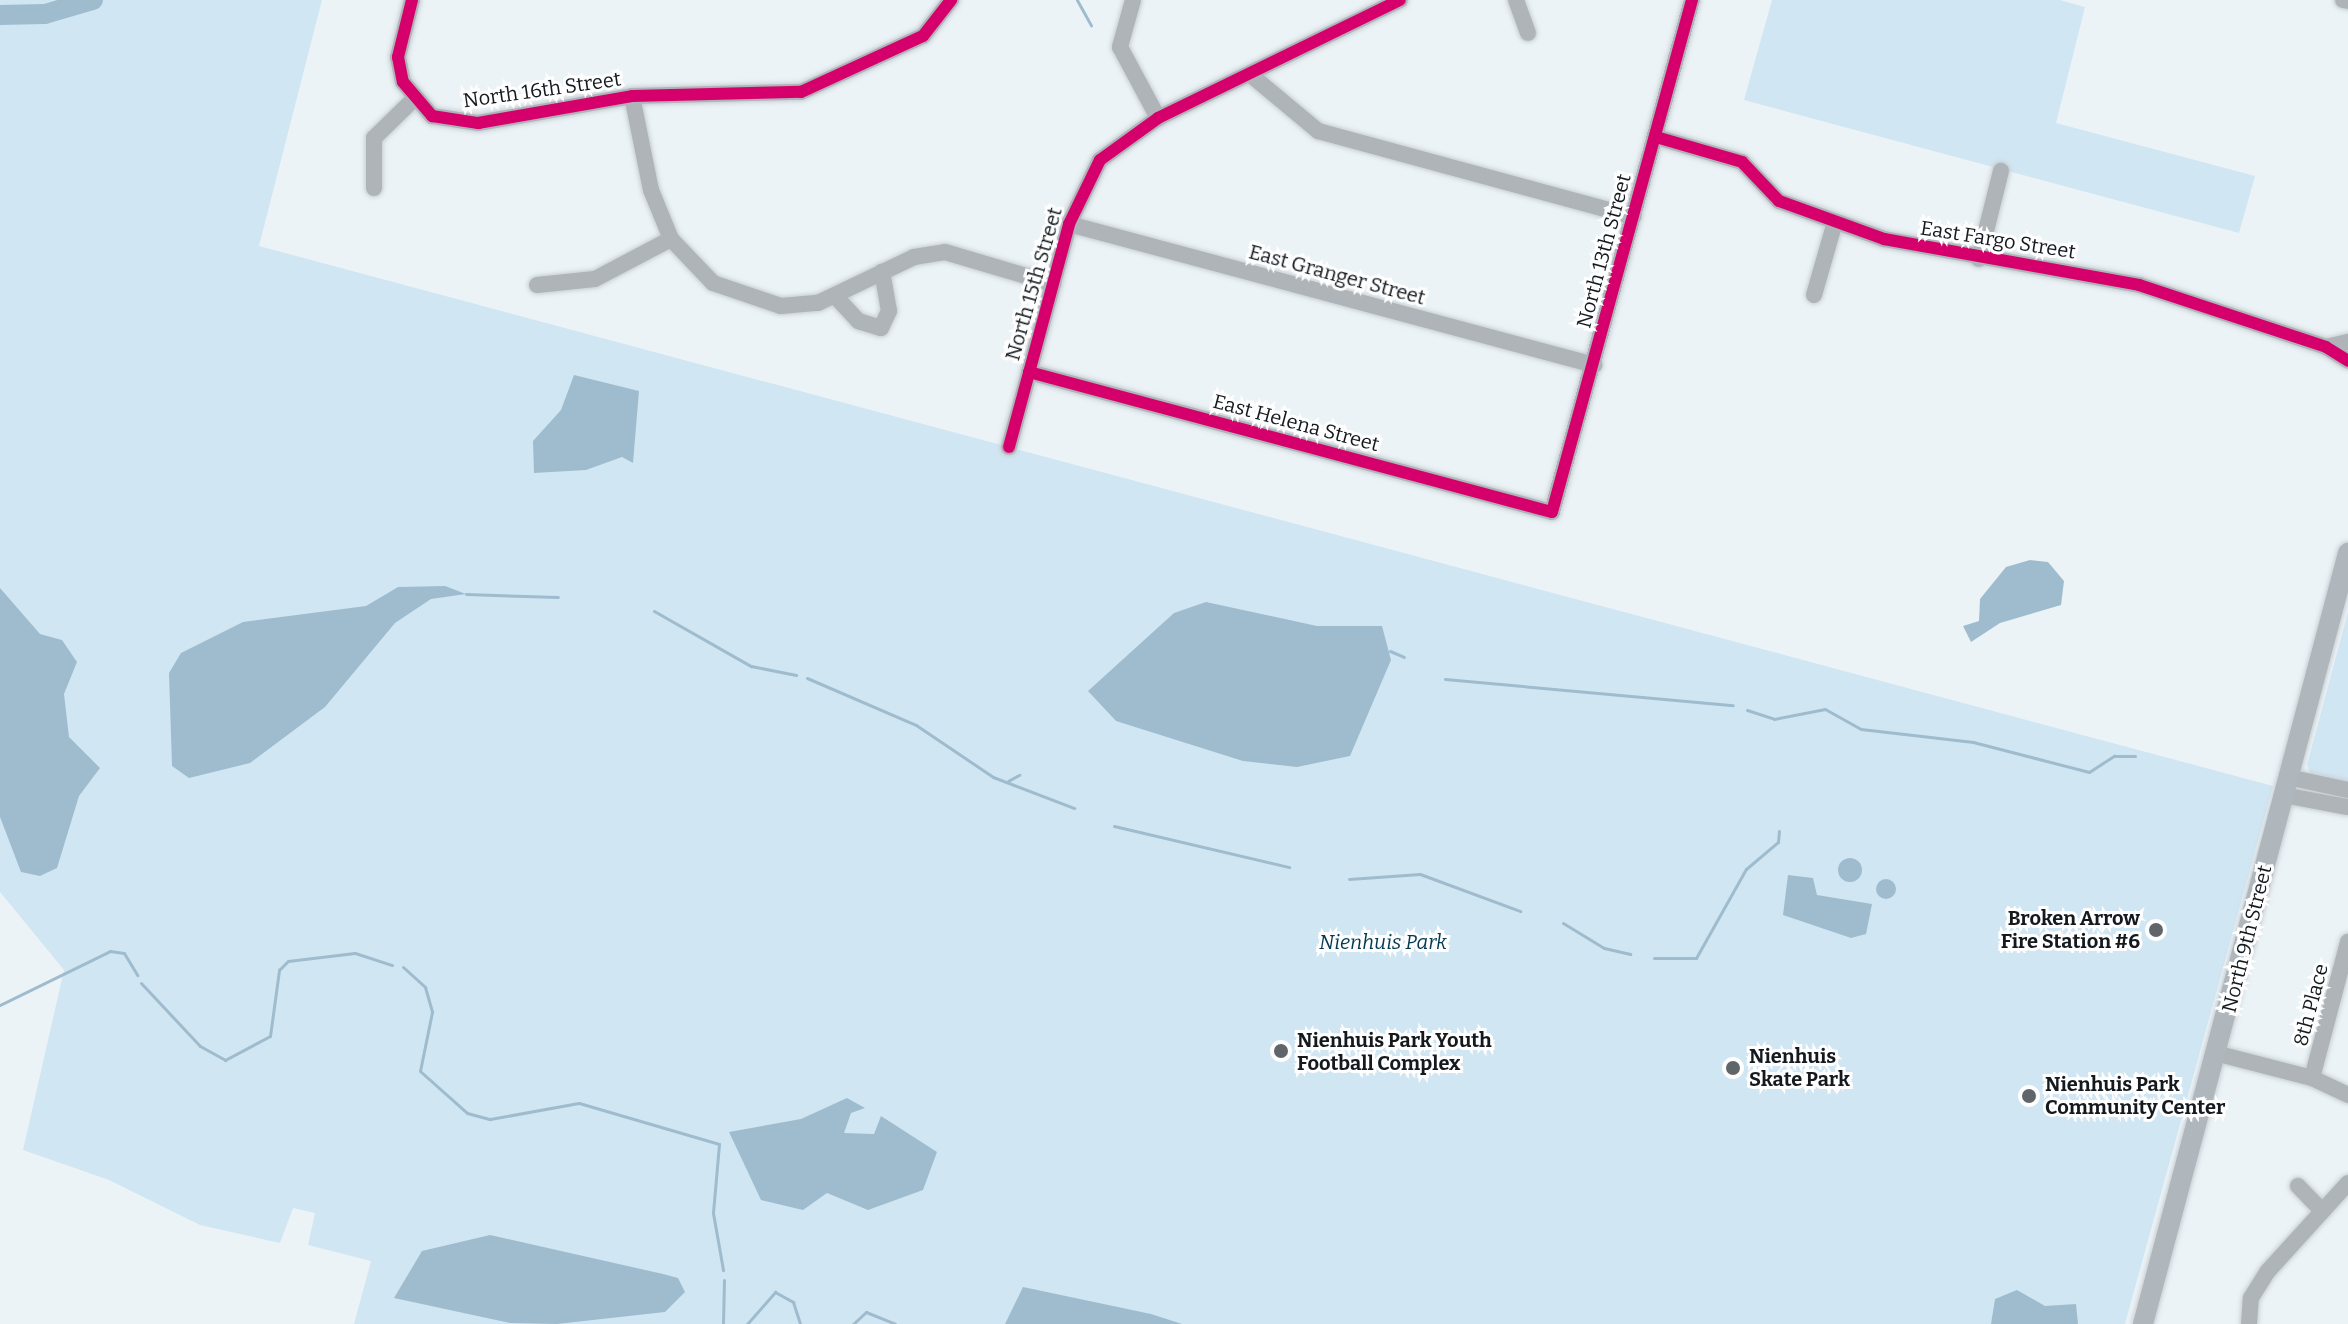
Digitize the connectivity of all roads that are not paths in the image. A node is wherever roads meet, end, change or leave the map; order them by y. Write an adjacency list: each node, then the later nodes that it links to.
1 (412, 0): 10 (street)
2 (951, 0): 9 (street)
3 (1133, 0): 11 (street)
4 (1400, 0): 8 (street, North 15th Street)
5 (1516, 0): 7 (street)
6 (1692, 0): 12 (street, North 13th Street)
7 (1528, 33)
8 (1252, 76): 11 (street, North 15th Street); 15 (street)
9 (632, 96): 10 (street, North 16th Street); 18 (street, North 16th Street)
10 (413, 100): 14 (street)
11 (1158, 118): 17 (street, North 15th Street)
12 (1656, 137): 15 (street, North 13th Street); 16 (street, East Fargo Street)
13 (2001, 171): 19 (street)
14 (374, 188)
15 (1634, 217): 28 (street, North 13th Street)
16 (1835, 222): 19 (street, East Fargo Street); 23 (street)
17 (1069, 224): 21 (street, North 15th Street); 28 (street, East Granger Street)
18 (671, 239): 22 (street); 24 (street)
19 (1979, 259): 26 (street, East Fargo Street)
20 (882, 272): 21 (street); 24 (street); 24 (street)
21 (1053, 284): 29 (street, North 15th Street)
22 (537, 285)
23 (1814, 295)
24 (836, 297)
25 (2348, 342): 26 (street)
26 (2326, 347): 27 (street, East Fargo Street)
27 (2348, 361)
28 (1594, 365): 31 (street, North 13th Street)
29 (1029, 372): 30 (street, North 15th Street); 31 (street, East Helena Street)
30 (1009, 447)
31 (1552, 512)
32 (2348, 553): 33 (main road, North 9th Street)
33 (2285, 786): 34 (street); 35 (street); 37 (main road, North 9th Street)
34 (2348, 790)
35 (2348, 807)
36 (2348, 942): 38 (street, 8th Place)
37 (2219, 1054): 38 (street); 43 (main road, North 9th Street)
38 (2312, 1078): 39 (street)
39 (2348, 1095)
40 (2348, 1183): 42 (street)
41 (2298, 1186): 42 (street)
42 (2322, 1211): 44 (street)
43 (2143, 1324)
44 (2249, 1324)

